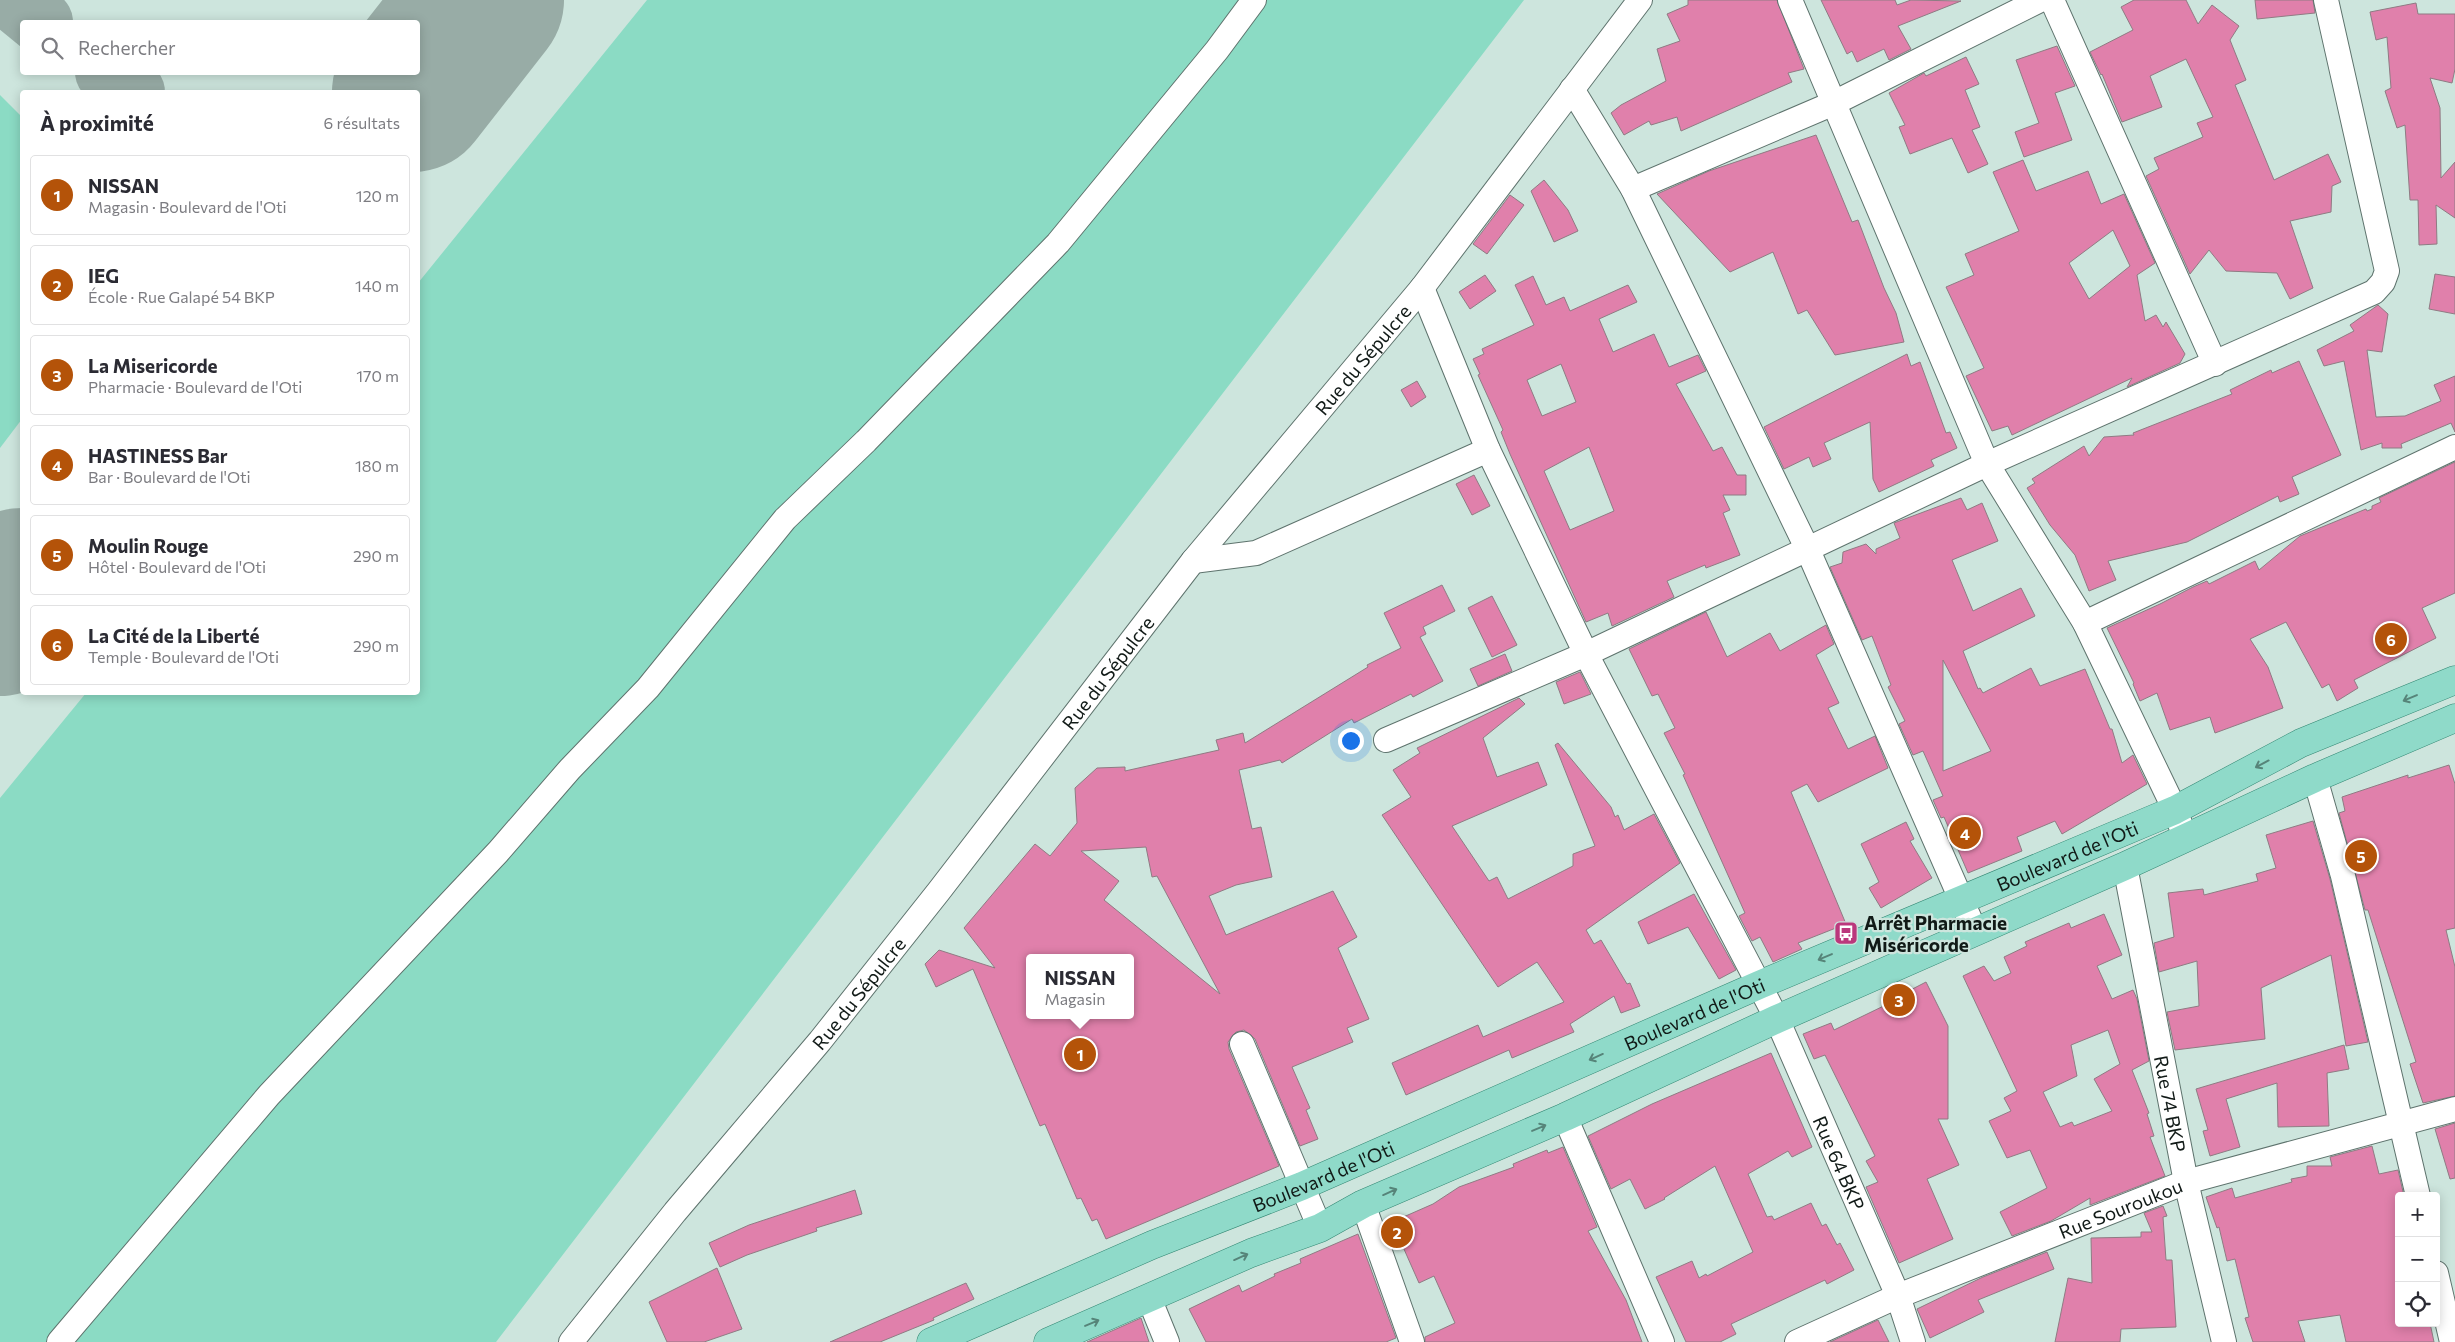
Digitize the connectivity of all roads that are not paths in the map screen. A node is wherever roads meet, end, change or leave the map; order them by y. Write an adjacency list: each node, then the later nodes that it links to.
1 (1254, 0): 42 (street)
2 (1640, 0): 7 (street, Rue du Sépulcre)
3 (1790, 0): 8 (street)
4 (2040, 0): 8 (street)
5 (2052, 0): 11 (street)
6 (2326, 0): 11 (street)
7 (1572, 89): 9 (street); 10 (street, Rue du Sépulcre)
8 (1834, 103): 9 (street); 14 (street)
9 (1633, 189): 15 (street)
10 (1422, 288): 13 (street, Rue 64 BKP); 16 (street, Rue du Sépulcre)
11 (2215, 364): 14 (street)
12 (2455, 447): 17 (street)
13 (1488, 450): 16 (street); 18 (street, Rue 64 BKP)
14 (1987, 464): 15 (street); 17 (street)
15 (1807, 548): 18 (street); 26 (street)
16 (1193, 561): 43 (street, Rue du Sépulcre)
17 (2085, 623): 23 (street)
18 (1586, 654): 21 (street); 28 (street, Rue 64 BKP)
19 (2455, 680): 23 (main road, Boulevard de l'Oti, one-way to 23)
20 (2455, 718): 22 (main road, Boulevard de l'Oti)
21 (1386, 740)
22 (2315, 778): 24 (main road, Boulevard de l'Oti); 33 (street)
23 (2175, 810): 24 (street); 26 (main road, Boulevard de l'Oti)
24 (2185, 837): 25 (main road, Boulevard de l'Oti)
25 (2125, 866): 27 (main road, Boulevard de l'Oti); 34 (street, Rue 74 BKP)
26 (1962, 900): 27 (street); 28 (main road, Boulevard de l'Oti, one-way to 28)
27 (1976, 931): 29 (main road, Boulevard de l'Oti)
28 (1760, 985): 29 (street, Rue 64 BKP); 35 (main road, Boulevard de l'Oti, one-way to 35)
29 (1777, 1019): 32 (main road, Boulevard de l'Oti); 40 (street, Rue 64 BKP)
30 (1242, 1044): 35 (street)
31 (2455, 1109): 33 (street, Rue Souroukou)
32 (1565, 1117): 37 (main road, Boulevard de l'Oti, one-way to 32); 48 (street)
33 (2401, 1123): 34 (street, Rue Souroukou); 36 (street)
34 (2186, 1182): 40 (street, Rue Souroukou); 51 (street, Rue 74 BKP)
35 (1302, 1186): 38 (street); 44 (main road, Boulevard de l'Oti)
36 (2417, 1192)
37 (1363, 1204): 38 (main road, Boulevard de l'Oti); 47 (street)
38 (1320, 1228): 41 (main road, Boulevard de l'Oti, one-way to 38)
39 (2438, 1282): 52 (street)
40 (1898, 1296): 49 (street, Rue Souroukou); 50 (street, Rue 64 BKP)
41 (1149, 1298): 45 (main road, Boulevard de l'Oti, one-way to 41); 46 (street)
42 (59, 1342)
43 (571, 1342)
44 (931, 1342)
45 (1048, 1342)
46 (1166, 1342)
47 (1412, 1342)
48 (1662, 1342)
49 (1797, 1342)
50 (1913, 1342)
51 (2224, 1342)
52 (2452, 1342)

